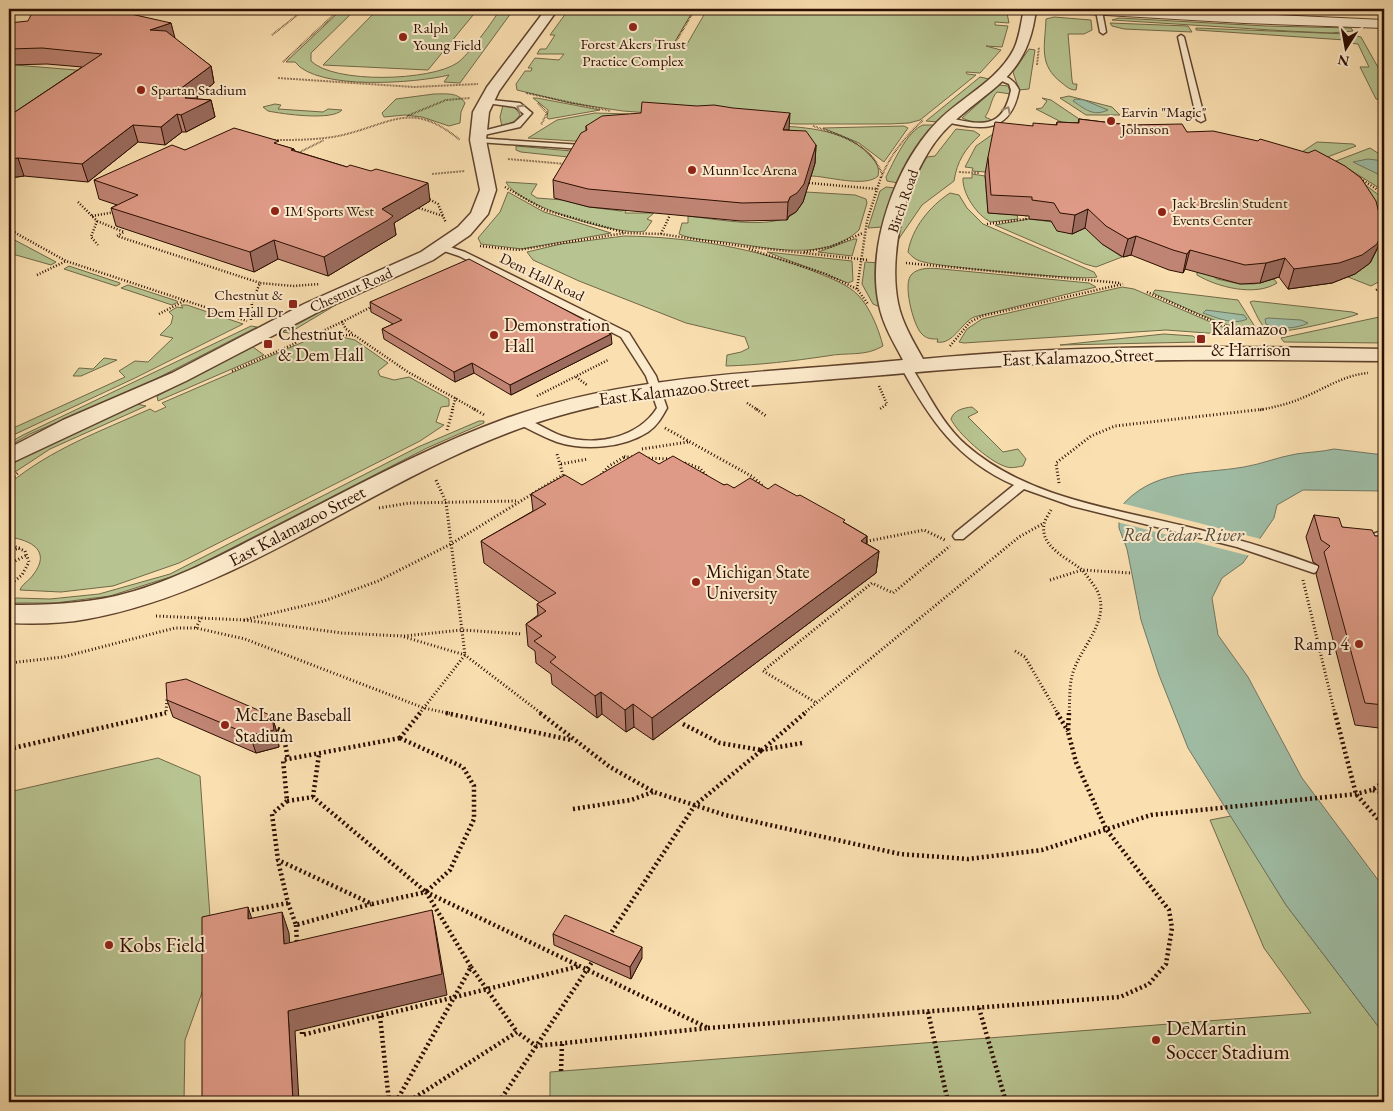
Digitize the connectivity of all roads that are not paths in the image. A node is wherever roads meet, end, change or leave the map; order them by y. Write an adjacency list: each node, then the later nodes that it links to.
1 (552, 9): 11 (street, Chestnut Road)
2 (1070, 9): 5 (street)
3 (1366, 9): 6 (street)
4 (1030, 11): 10 (street, Birch Road)
5 (1099, 11): 6 (street); 7 (lane)
6 (1379, 23): 9 (street)
7 (1103, 32)
8 (1180, 36): 13 (lane)
9 (1384, 40)
10 (1000, 77): 12 (street, Birch Road); 12 (lane, one-way to 10)
11 (479, 99): 14 (street, Chestnut Road); 14 (lane, one-way to 11)
12 (949, 120): 18 (street, Birch Road)
13 (1201, 120)
14 (473, 135): 15 (lane); 16 (street, Chestnut Road)
15 (582, 147)
16 (441, 247): 19 (lane, Dem Hall Road); 21 (street, Chestnut Road)
17 (1379, 364): 18 (street, East Kalamazoo Street)
18 (911, 366): 19 (street, East Kalamazoo Street); 22 (lane)
19 (657, 389): 20 (street, East Kalamazoo Street); 20 (lane)
20 (519, 420): 27 (street, East Kalamazoo Street)
21 (9, 457)
22 (1023, 484): 24 (lane); 26 (lane)
23 (1384, 534): 25 (lane)
24 (959, 536)
25 (1370, 553)
26 (1314, 569)
27 (9, 614)

